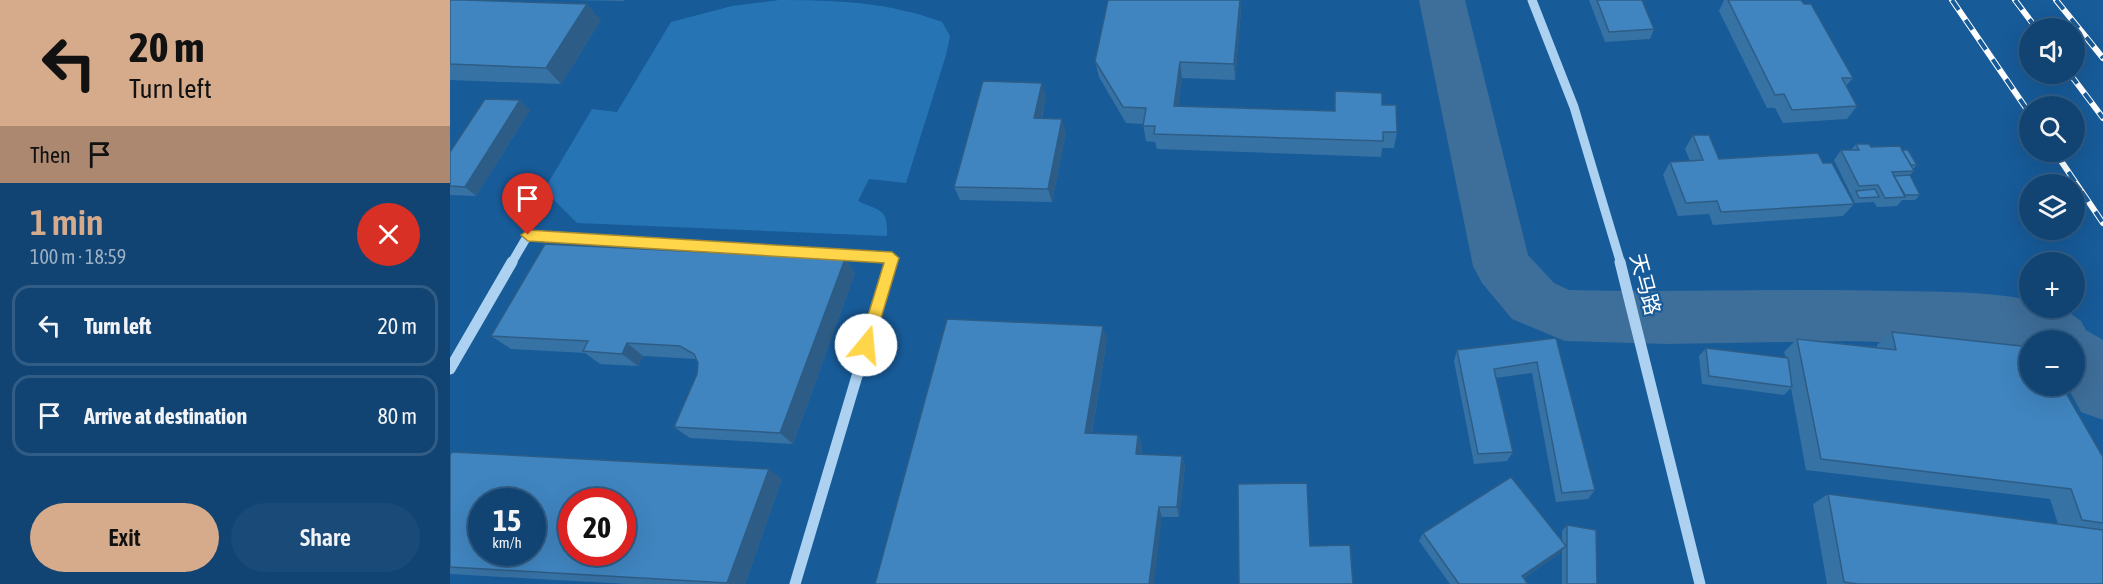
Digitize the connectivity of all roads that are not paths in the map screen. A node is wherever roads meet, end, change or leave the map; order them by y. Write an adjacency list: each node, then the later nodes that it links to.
1 (1532, 0): 4 (street, 天马路)
2 (450, 369): 3 (street)
3 (795, 584)
4 (1700, 584)

